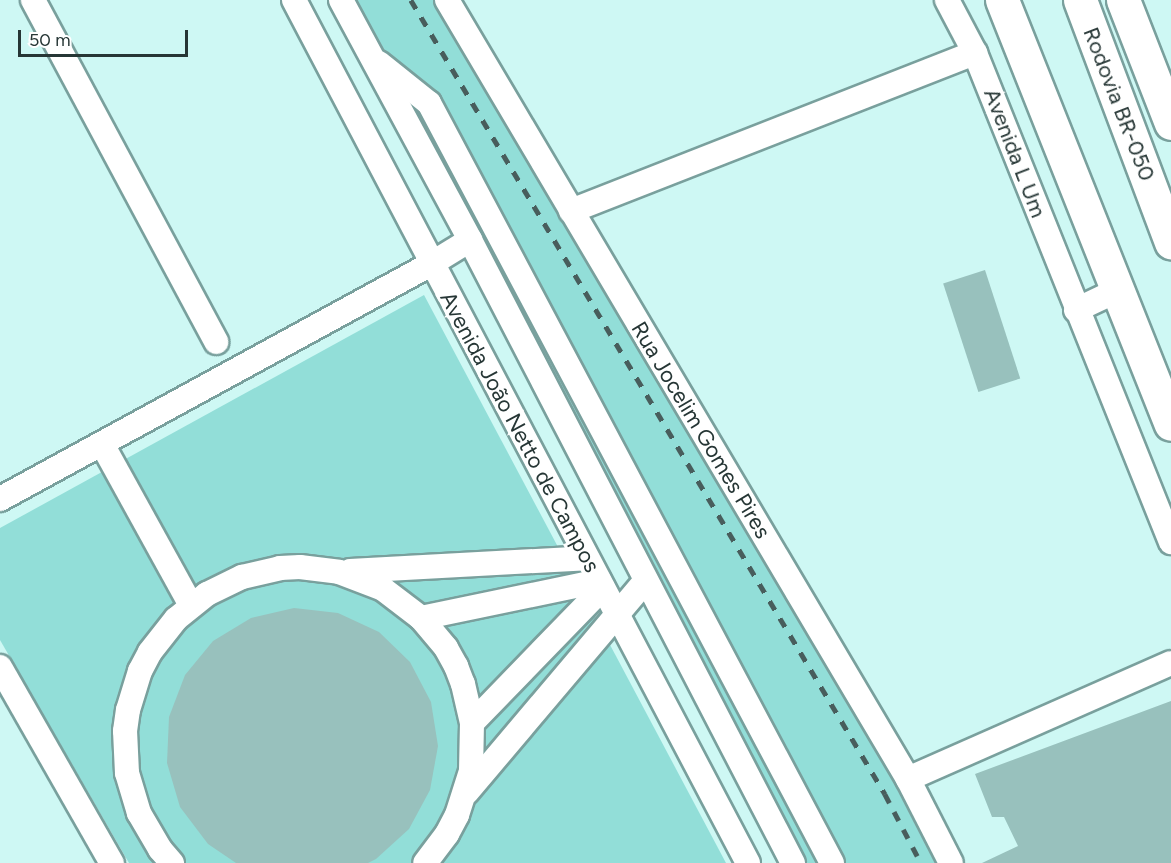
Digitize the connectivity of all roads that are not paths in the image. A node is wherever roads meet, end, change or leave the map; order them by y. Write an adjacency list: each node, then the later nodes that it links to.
1 (33, 0): 18 (street)
2 (294, 0): 15 (street, Avenida João Netto de Campos)
3 (341, 0): 10 (street, Avenida João Netto de Campos)
4 (447, 0): 12 (street, Rua Jocelim Gomes Pires)
5 (947, 0): 9 (street, Avenida L Um)
6 (1002, 0): 16 (highway)
7 (1080, 0): 14 (highway, Rodovia BR-050)
8 (1123, 0): 11 (highway, Rodovia BR-050)
9 (975, 53): 12 (street); 17 (street, Avenida L Um)
10 (369, 55): 13 (street, Avenida João Netto de Campos); 40 (street)
11 (1171, 123)
12 (571, 211): 33 (street, Rua Jocelim Gomes Pires)
13 (470, 240): 15 (street); 25 (street, Avenida João Netto de Campos)
14 (1171, 242)
15 (431, 264): 20 (street); 23 (street, Avenida João Netto de Campos)
16 (1116, 291): 17 (street); 19 (highway)
17 (1076, 310): 22 (street, Avenida L Um)
18 (216, 342)
19 (1171, 424)
20 (102, 444): 21 (street); 27 (street)
21 (0, 500)
22 (1171, 542)
23 (587, 558): 24 (street); 26 (street, Avenida João Netto de Campos)
24 (339, 572): 27 (street); 29 (street)
25 (646, 580): 28 (street); 39 (street, Avenida João Netto de Campos)
26 (601, 584): 28 (street, Avenida João Netto de Campos); 29 (street); 32 (street)
27 (191, 605): 36 (street)
28 (615, 613): 34 (street); 38 (street, Avenida João Netto de Campos)
29 (421, 618): 32 (street)
30 (1171, 663): 33 (street)
31 (0, 667): 35 (street)
32 (472, 723): 34 (street)
33 (908, 780): 41 (street, Rua Jocelim Gomes Pires)
34 (465, 794): 37 (street)
35 (112, 863)
36 (172, 863)
37 (425, 863)
38 (748, 863)
39 (793, 863)
40 (832, 863)
41 (951, 863)

